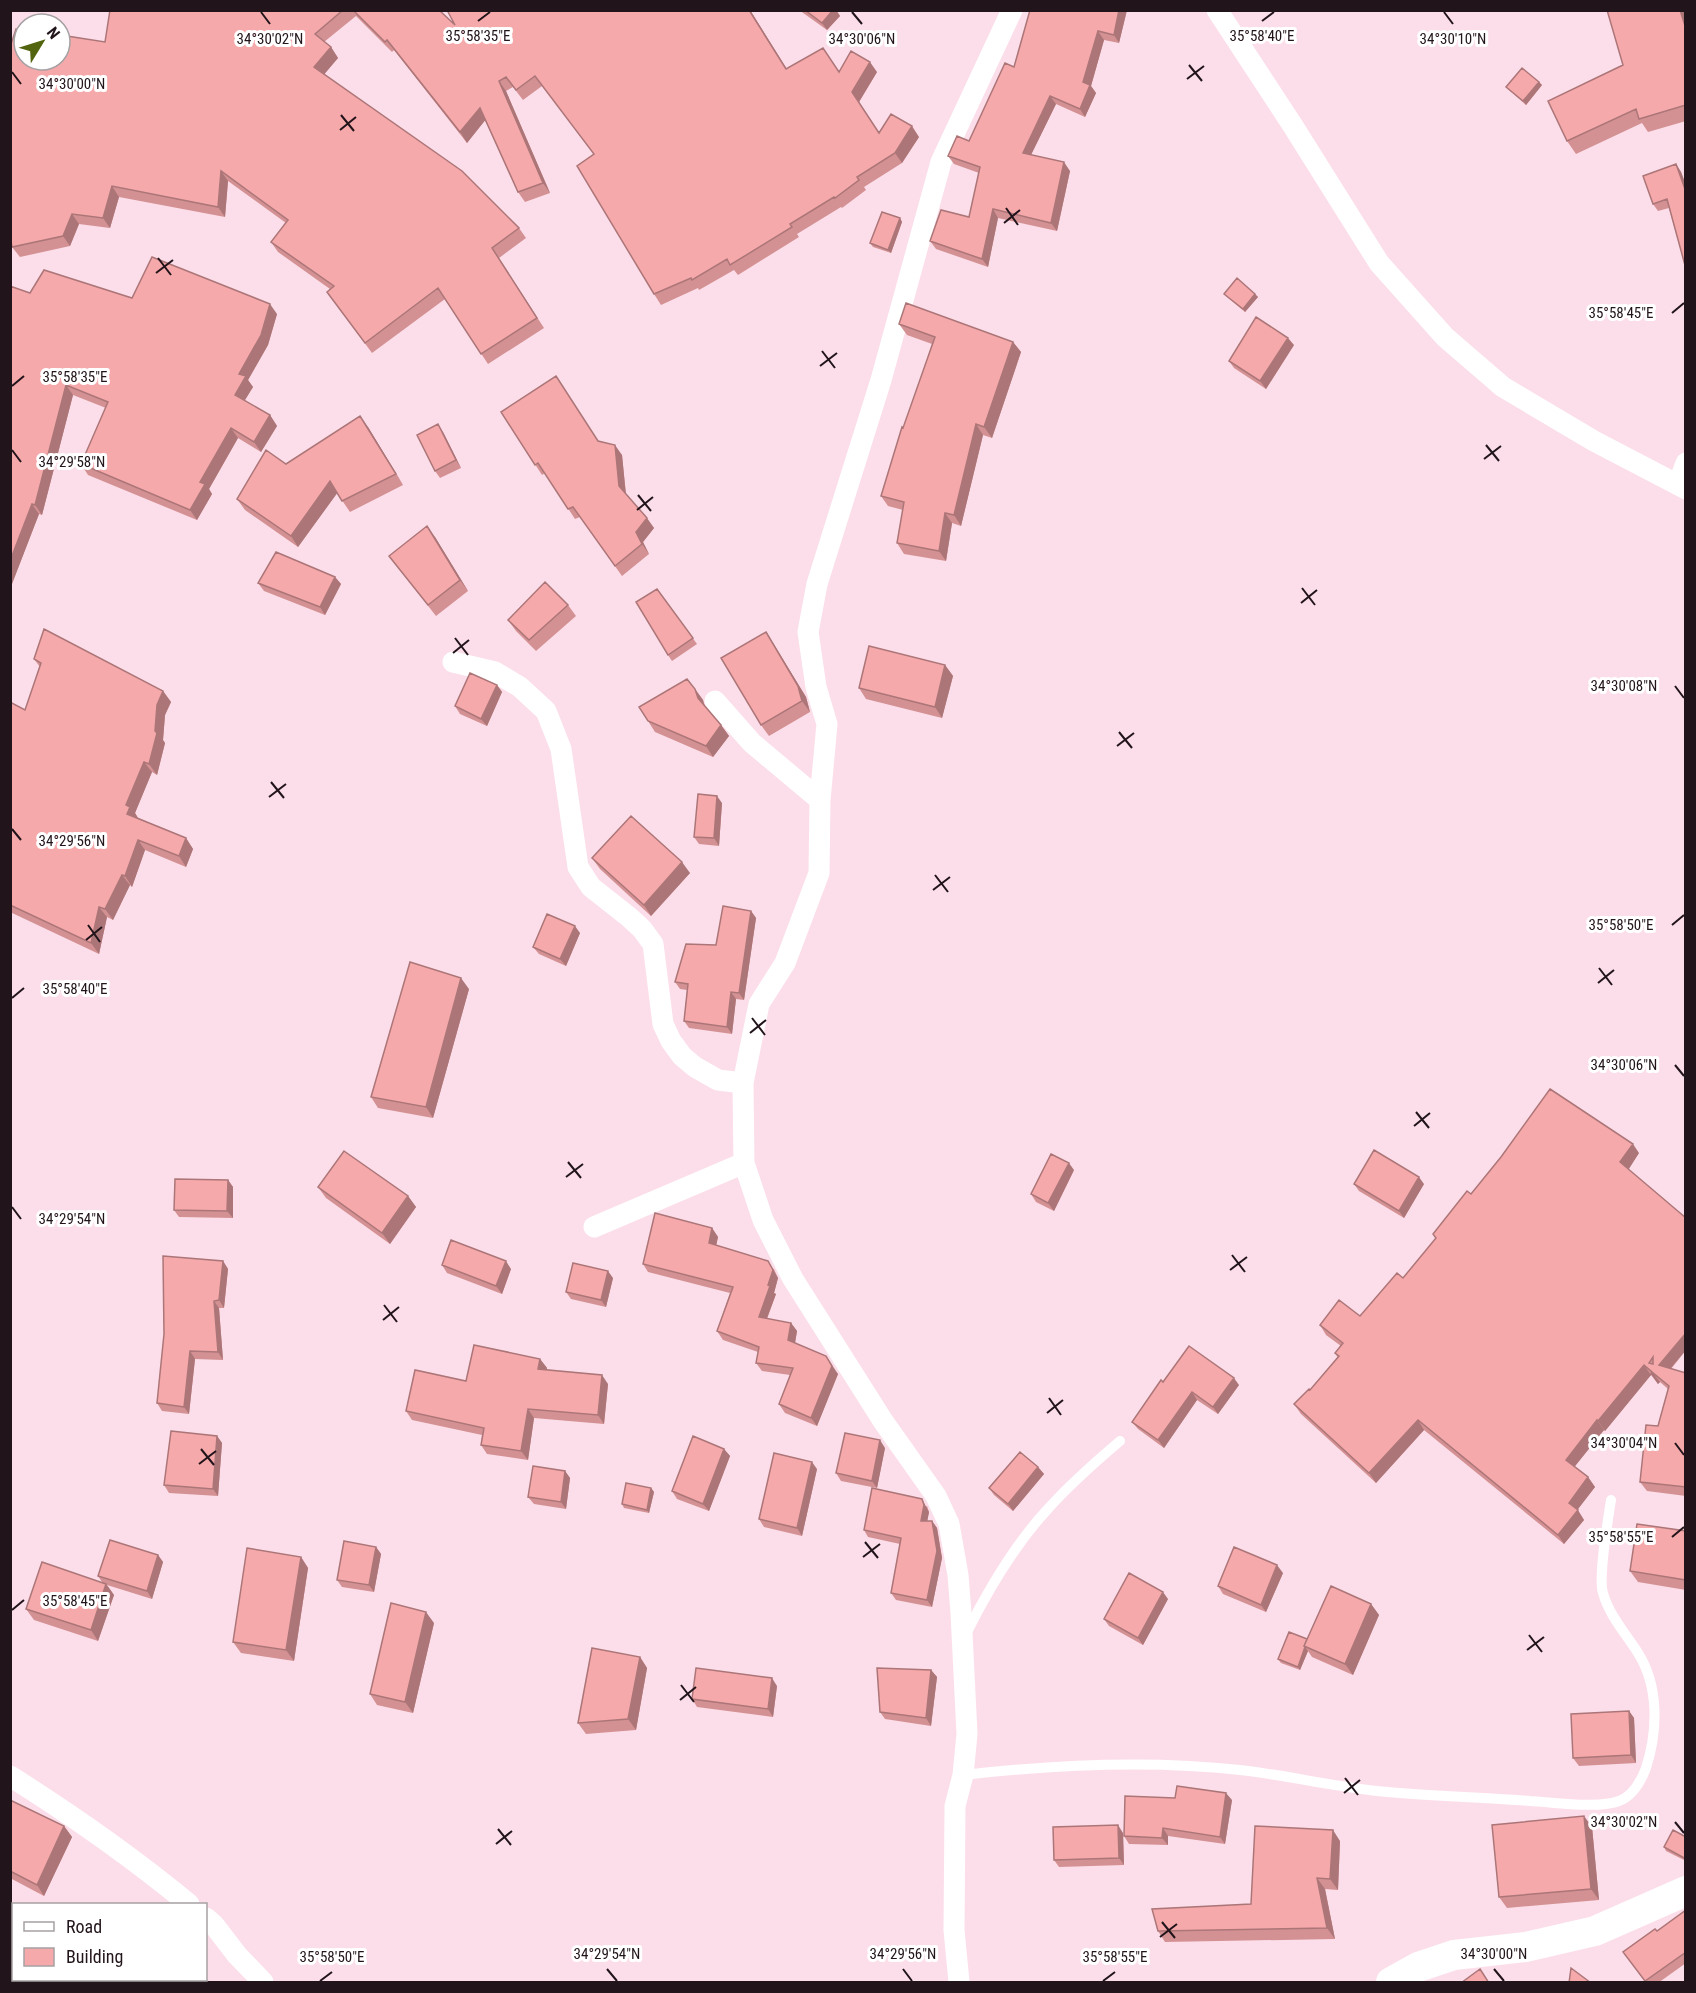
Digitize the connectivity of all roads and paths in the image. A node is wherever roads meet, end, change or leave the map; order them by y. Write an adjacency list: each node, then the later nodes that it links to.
1 (1012, 10): 7 (street)
2 (1217, 10): 4 (street)
3 (1686, 463): 4 (street)
4 (1682, 487)
5 (453, 662): 8 (street)
6 (715, 701): 7 (street)
7 (820, 800): 8 (street)
8 (743, 1083): 9 (street)
9 (744, 1163): 10 (street); 13 (street)
10 (594, 1227)
11 (1120, 1441): 13 (lane)
12 (1611, 1500): 14 (lane)
13 (962, 1641): 14 (street)
14 (963, 1775): 20 (street)
15 (10, 1776): 17 (street)
16 (1686, 1891): 21 (street)
17 (186, 1903)
18 (207, 1919): 19 (street)
19 (263, 1983)
20 (959, 1983)
21 (1391, 1983)

